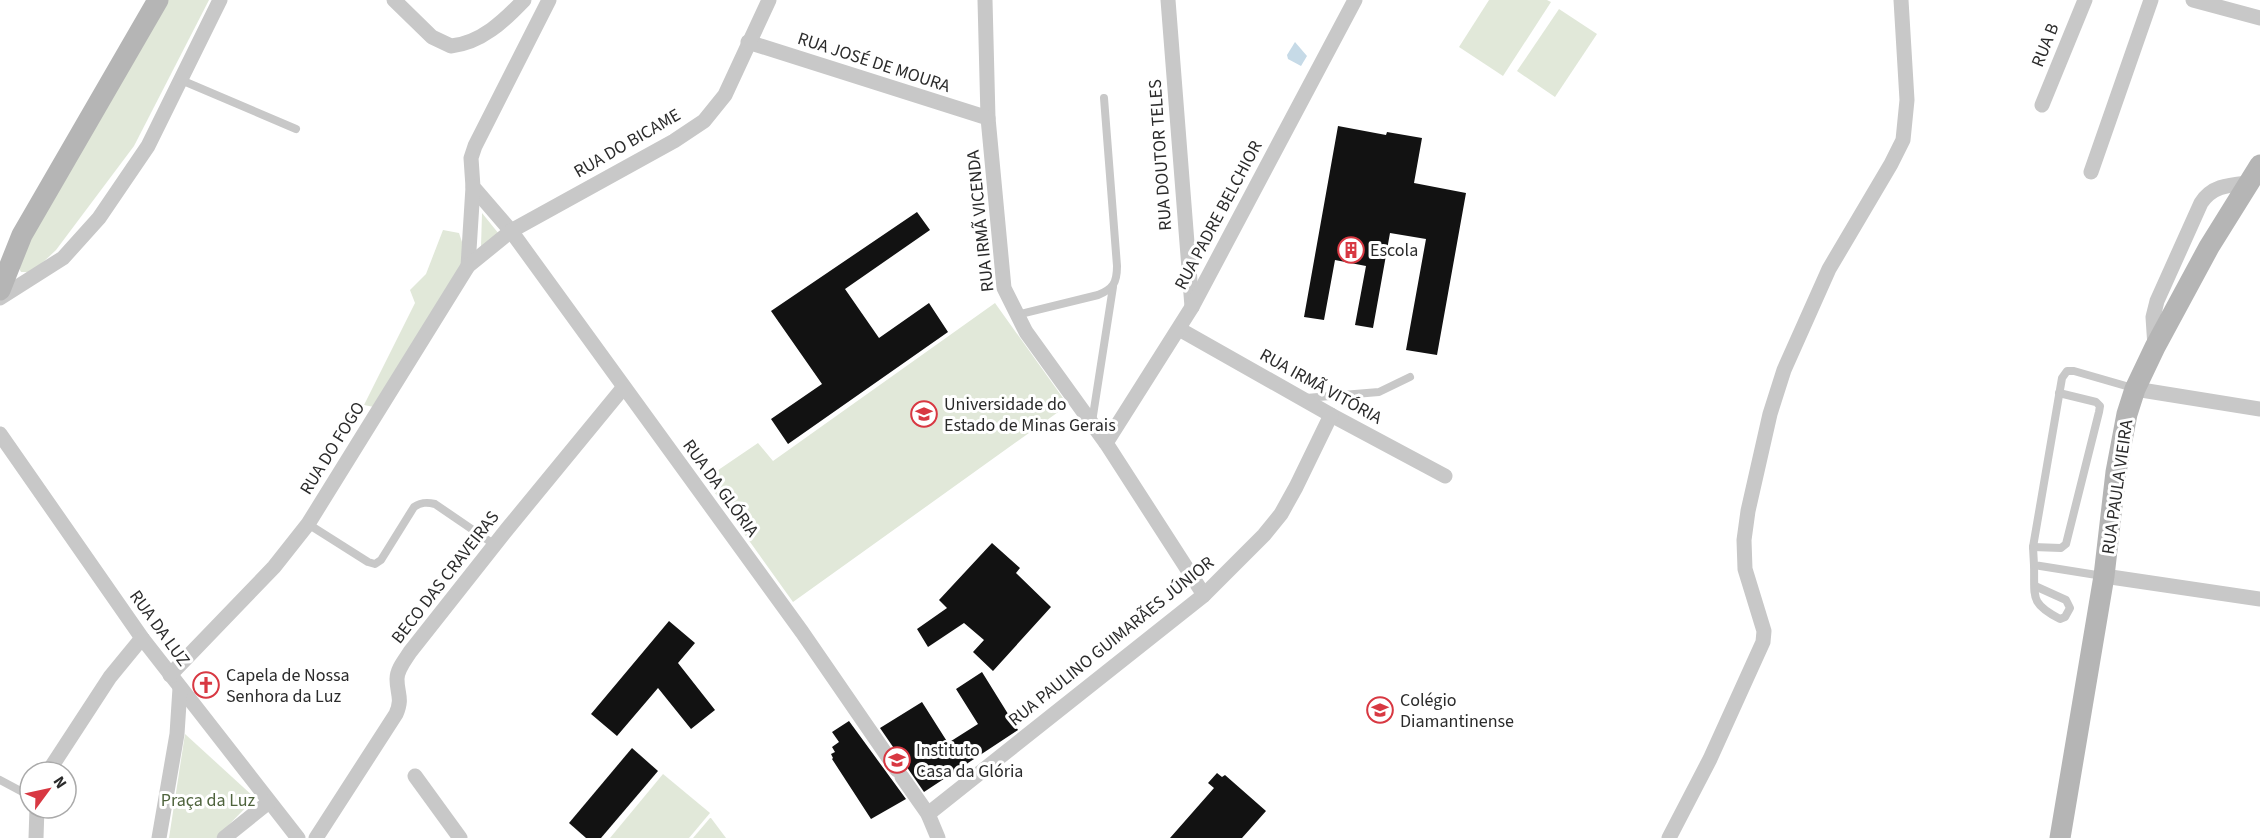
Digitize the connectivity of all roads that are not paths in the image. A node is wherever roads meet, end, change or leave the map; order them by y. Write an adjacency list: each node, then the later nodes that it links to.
1 (158, 0): 27 (main road)
2 (220, 0): 16 (street)
3 (394, 0): 4 (street)
4 (524, 0)
5 (549, 0): 23 (street)
6 (769, 0): 15 (street, RUA DO BICAME)
7 (985, 0): 19 (street, RUA IRMÃ VICENDA)
8 (1168, 0): 29 (street, RUA DOUTOR TELES)
9 (1355, 0): 29 (street, RUA PADRE BELCHIOR)
10 (1901, 0): 69 (street)
11 (2085, 0): 18 (street, RUA B)
12 (2151, 0): 21 (street)
13 (2193, 0): 14 (street)
14 (2260, 18)
15 (748, 42): 19 (street, RUA JOSÉ DE MOURA); 24 (street, RUA DO BICAME)
16 (182, 80): 20 (lane); 28 (street)
17 (1104, 98): 26 (lane)
18 (2042, 105)
19 (988, 118): 30 (street, RUA IRMÃ VICENDA)
20 (296, 129)
21 (2091, 172)
22 (2256, 173): 32 (main road, RUA PAULA VIEIRA); 32 (street)
23 (472, 187): 24 (street, RUA DA GLÓRIA); 25 (street)
24 (511, 231): 25 (street, RUA DO FOGO); 34 (street, RUA DA GLÓRIA)
25 (468, 266): 44 (street, RUA DO FOGO)
26 (1113, 287): 30 (lane); 40 (lane)
27 (0, 290)
28 (0, 298)
29 (1192, 307): 31 (street, RUA PADRE BELCHIOR)
30 (1016, 315): 40 (street, RUA IRMÃ VICENDA)
31 (1179, 329): 37 (street, RUA IRMÃ VITÓRIA); 42 (street, RUA PADRE BELCHIOR)
32 (2155, 347): 35 (main road, RUA PAULA VIEIRA)
33 (1410, 377): 37 (lane)
34 (623, 388): 45 (street, BECO DAS CRAVEIRAS); 60 (street, RUA DA GLÓRIA)
35 (2135, 389): 36 (lane); 38 (street); 48 (main road, RUA PAULA VIEIRA)
36 (2059, 393): 46 (lane); 46 (lane)
37 (1301, 399): 39 (street, RUA IRMÃ VITÓRIA)
38 (2260, 409)
39 (1331, 415): 43 (street, RUA IRMÃ VITÓRIA); 50 (street, RUA PAULINO GUIMARÃES JÚNIOR)
40 (1092, 424): 42 (street, RUA IRMÃ VICENDA)
41 (0, 434): 52 (street, RUA DA LUZ)
42 (1106, 443): 50 (street, RUA IRMÃ VICENDA)
43 (1445, 476)
44 (308, 524): 45 (lane); 53 (street, RUA DO FOGO)
45 (495, 545): 66 (street, BECO DAS CRAVEIRAS)
46 (2033, 548): 47 (lane)
47 (2034, 565): 48 (lane); 49 (lane)
48 (2104, 576): 51 (street); 70 (main road, RUA PAULA VIEIRA)
49 (2035, 586): 49 (lane)
50 (1204, 595): 60 (street, RUA PAULINO GUIMARÃES JÚNIOR)
51 (2260, 599)
52 (142, 638): 53 (street, RUA DA LUZ); 55 (street)
53 (170, 675): 54 (street, RUA DA LUZ)
54 (180, 688): 59 (street, RUA DA LUZ); 63 (street)
55 (56, 760)
56 (415, 776): 67 (street)
57 (0, 780): 58 (lane)
58 (18, 790)
59 (269, 802): 64 (street); 65 (street, RUA DA LUZ)
60 (928, 814): 68 (street, RUA DA GLÓRIA)
61 (37, 820): 62 (street)
62 (36, 838)
63 (159, 838)
64 (224, 838)
65 (298, 838)
66 (316, 838)
67 (460, 838)
68 (938, 838)
69 (1669, 838)
70 (2060, 838)

